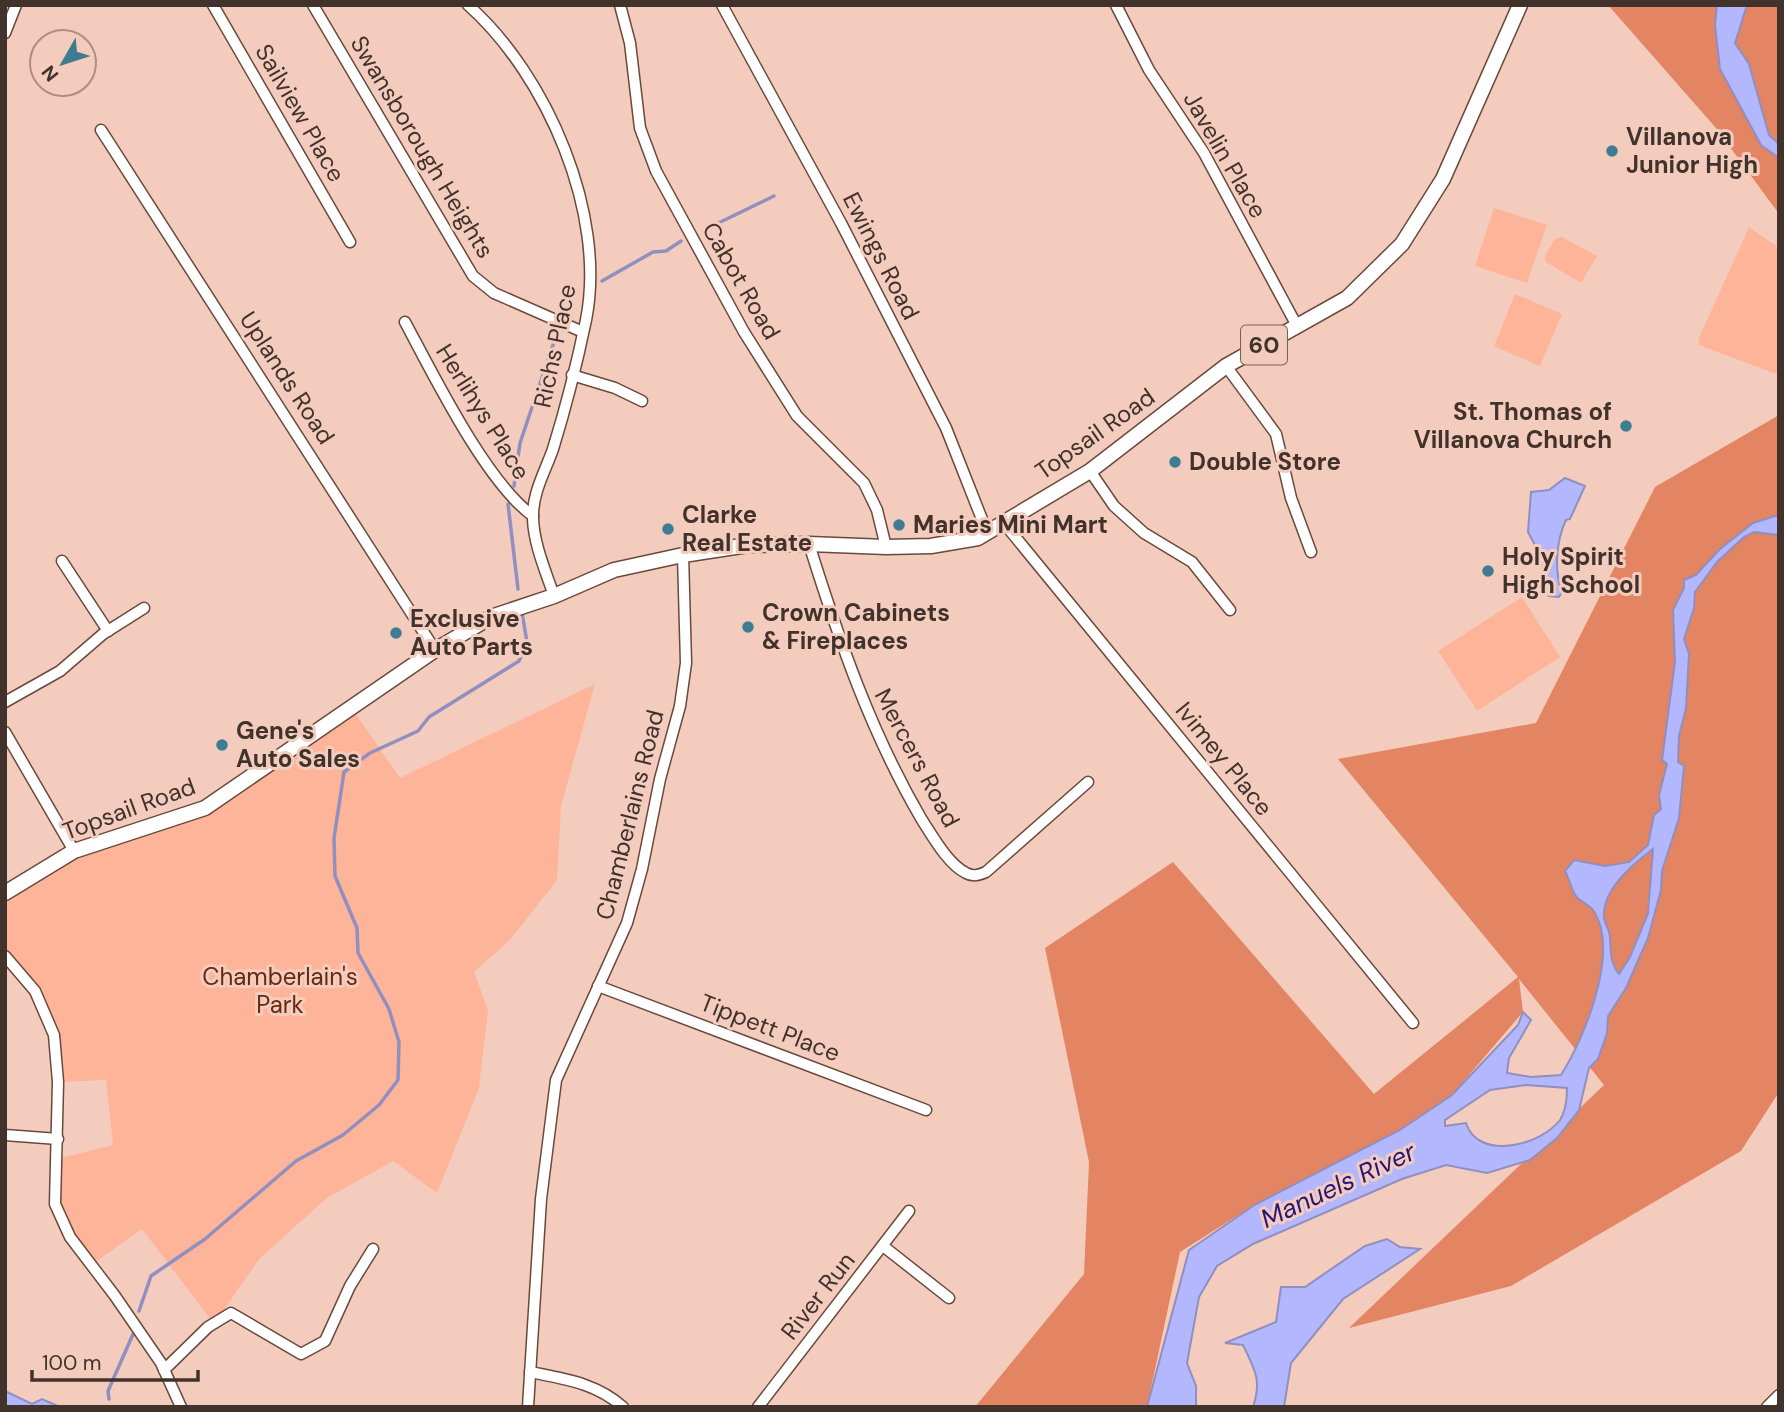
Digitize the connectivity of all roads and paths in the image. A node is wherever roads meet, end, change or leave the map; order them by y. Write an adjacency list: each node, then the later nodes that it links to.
1 (16, 5): 9 (street)
2 (213, 5): 11 (street, Sailview Place)
3 (313, 5): 14 (street, Swansborough Heights)
4 (468, 5): 14 (street, Richs Place)
5 (620, 5): 23 (street, Cabot Road)
6 (722, 5): 21 (street, Ewings Road)
7 (1116, 5): 13 (street, Javelin Place)
8 (1520, 5): 13 (main road, Topsail Road / 60)
9 (5, 33)
10 (101, 130): 31 (street, Uplands Road)
11 (350, 242)
12 (405, 322): 19 (street, Herlihys Place)
13 (1297, 326): 15 (main road, Topsail Road / 60)
14 (583, 332): 16 (street, Richs Place)
15 (1226, 366): 18 (main road, Topsail Road / 60); 24 (street)
16 (572, 375): 17 (street); 19 (street, Richs Place)
17 (642, 401)
18 (1090, 471): 20 (main road, Topsail Road / 60); 29 (street)
19 (533, 516): 27 (street, Richs Place)
20 (1003, 522): 21 (main road, Topsail Road / 60); 39 (street, Ivimey Place)
21 (987, 532): 23 (main road, Topsail Road / 60)
22 (809, 544): 23 (main road, Topsail Road / 60); 25 (main road, Topsail Road / 60); 34 (street, Mercers Road)
23 (886, 547)
24 (1311, 552)
25 (683, 555): 27 (main road, Topsail Road / 60); 38 (street, Chamberlains Road)
26 (62, 561): 30 (street)
27 (554, 596): 31 (main road, Topsail Road / 60)
28 (144, 608): 30 (street)
29 (1230, 610)
30 (108, 631): 32 (street)
31 (435, 649): 35 (main road, Topsail Road / 60)
32 (5, 702)
33 (5, 732): 35 (street)
34 (1088, 782)
35 (74, 851): 36 (main road, Topsail Road / 60)
36 (5, 893)
37 (5, 956): 42 (street)
38 (598, 986): 40 (street, Tippett Place); 48 (street, Chamberlains Road)
39 (1413, 1023)
40 (926, 1110)
41 (5, 1135): 42 (street)
42 (58, 1139): 47 (street)
43 (909, 1211): 44 (street, River Run)
44 (883, 1246): 46 (street); 52 (street, River Run)
45 (373, 1250): 47 (street)
46 (949, 1298)
47 (164, 1370): 49 (street)
48 (530, 1372): 50 (street, Chamberlains Road); 51 (street)
49 (181, 1407)
50 (528, 1407)
51 (623, 1407)
52 (758, 1407)

